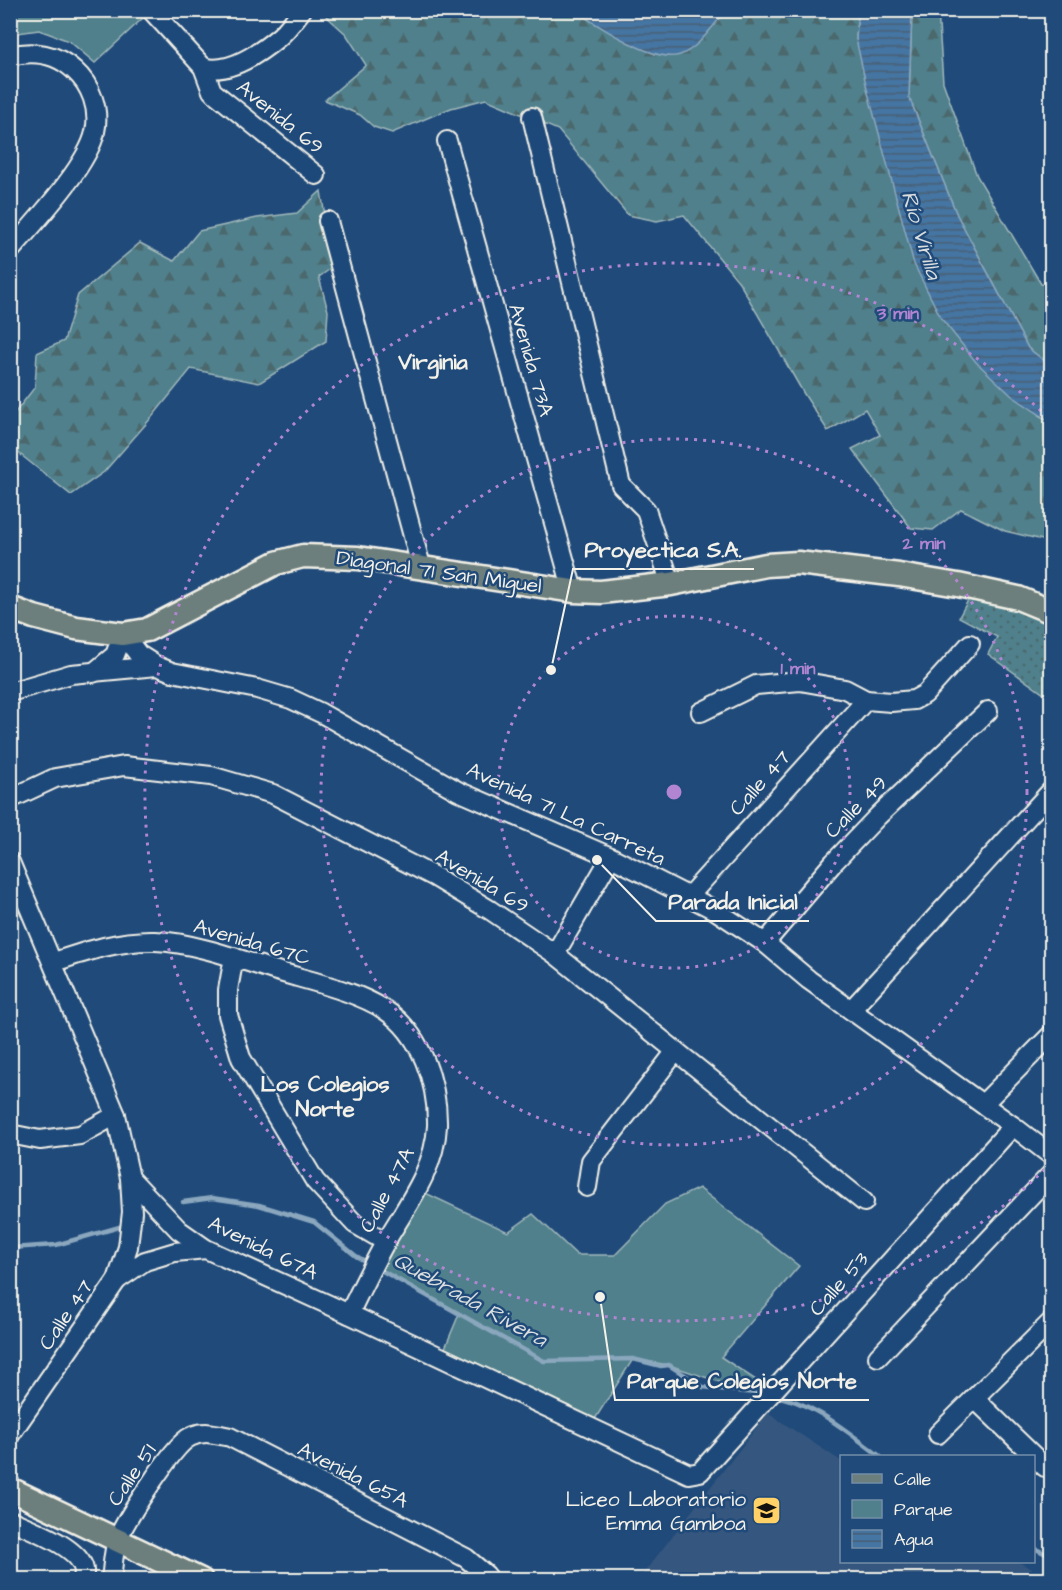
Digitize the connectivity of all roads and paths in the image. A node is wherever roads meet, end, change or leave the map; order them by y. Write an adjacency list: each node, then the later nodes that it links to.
1 (151, 10): 4 (street, Avenida 69)
2 (302, 10): 4 (street)
3 (10, 56): 9 (street)
4 (202, 66): 7 (street, Avenida 69)
5 (532, 117): 11 (street)
6 (447, 141): 12 (street, Avenida 73A)
7 (316, 175)
8 (328, 221): 10 (street)
9 (10, 251)
10 (421, 566): 12 (main road, Diagonal 71 San Miguel); 15 (main road, Diagonal 71 San Miguel)
11 (671, 584): 12 (main road, Diagonal 71 San Miguel); 14 (main road, Diagonal 71 San Miguel)
12 (573, 591)
13 (10, 608): 15 (main road)
14 (1052, 612)
15 (123, 634): 17 (street, Avenida 71 La Carreta); 18 (street)
16 (970, 644): 20 (street)
17 (157, 666): 18 (street); 25 (street, Avenida 71 La Carreta)
18 (93, 673): 19 (street)
19 (10, 692)
20 (866, 700): 22 (street); 27 (street, Calle 47)
21 (988, 711): 28 (street, Calle 49)
22 (700, 712)
23 (1052, 790): 32 (street)
24 (10, 799): 29 (street, Avenida 69)
25 (611, 857): 27 (street, Avenida 71 La Carreta); 29 (street)
26 (10, 862): 31 (street)
27 (689, 896): 28 (street, Avenida 71 La Carreta)
28 (765, 943): 32 (street, Avenida 71 La Carreta)
29 (555, 954): 35 (street, Avenida 69)
30 (234, 957): 31 (street, Avenida 67C); 34 (street, Avenida 67C); 46 (street)
31 (54, 962): 37 (street)
32 (851, 1010): 36 (street, Avenida 71 La Carreta)
33 (1052, 1034): 36 (street)
34 (419, 1048): 46 (street, Calle 47A)
35 (676, 1052): 43 (street); 44 (street, Avenida 69)
36 (983, 1104): 38 (street, Avenida 71 La Carreta)
37 (116, 1115): 39 (street); 42 (street)
38 (1013, 1126): 40 (street, Avenida 71 La Carreta); 58 (street, Calle 53)
39 (10, 1134)
40 (1052, 1156)
41 (1052, 1173): 50 (street)
42 (130, 1178): 45 (street, Avenida 67A); 47 (street, Calle 47)
43 (587, 1187)
44 (864, 1202)
45 (206, 1249): 47 (street, Calle 47); 48 (street, Avenida 67A)
46 (382, 1249): 48 (street, Calle 47A)
47 (117, 1280): 53 (street, Calle 47)
48 (349, 1314): 58 (street, Avenida 67A)
49 (1048, 1331): 51 (street)
50 (878, 1356)
51 (974, 1398): 52 (street); 55 (street)
52 (938, 1434)
53 (10, 1435)
54 (188, 1438): 61 (street, Calle 51); 65 (street, Avenida 65A)
55 (1033, 1455)
56 (1035, 1457): 57 (street)
57 (1045, 1467)
58 (700, 1472)
59 (10, 1488): 61 (main road)
60 (10, 1520): 62 (street)
61 (117, 1540): 63 (street); 64 (main road)
62 (82, 1580)
63 (111, 1580)
64 (201, 1580)
65 (490, 1580)

